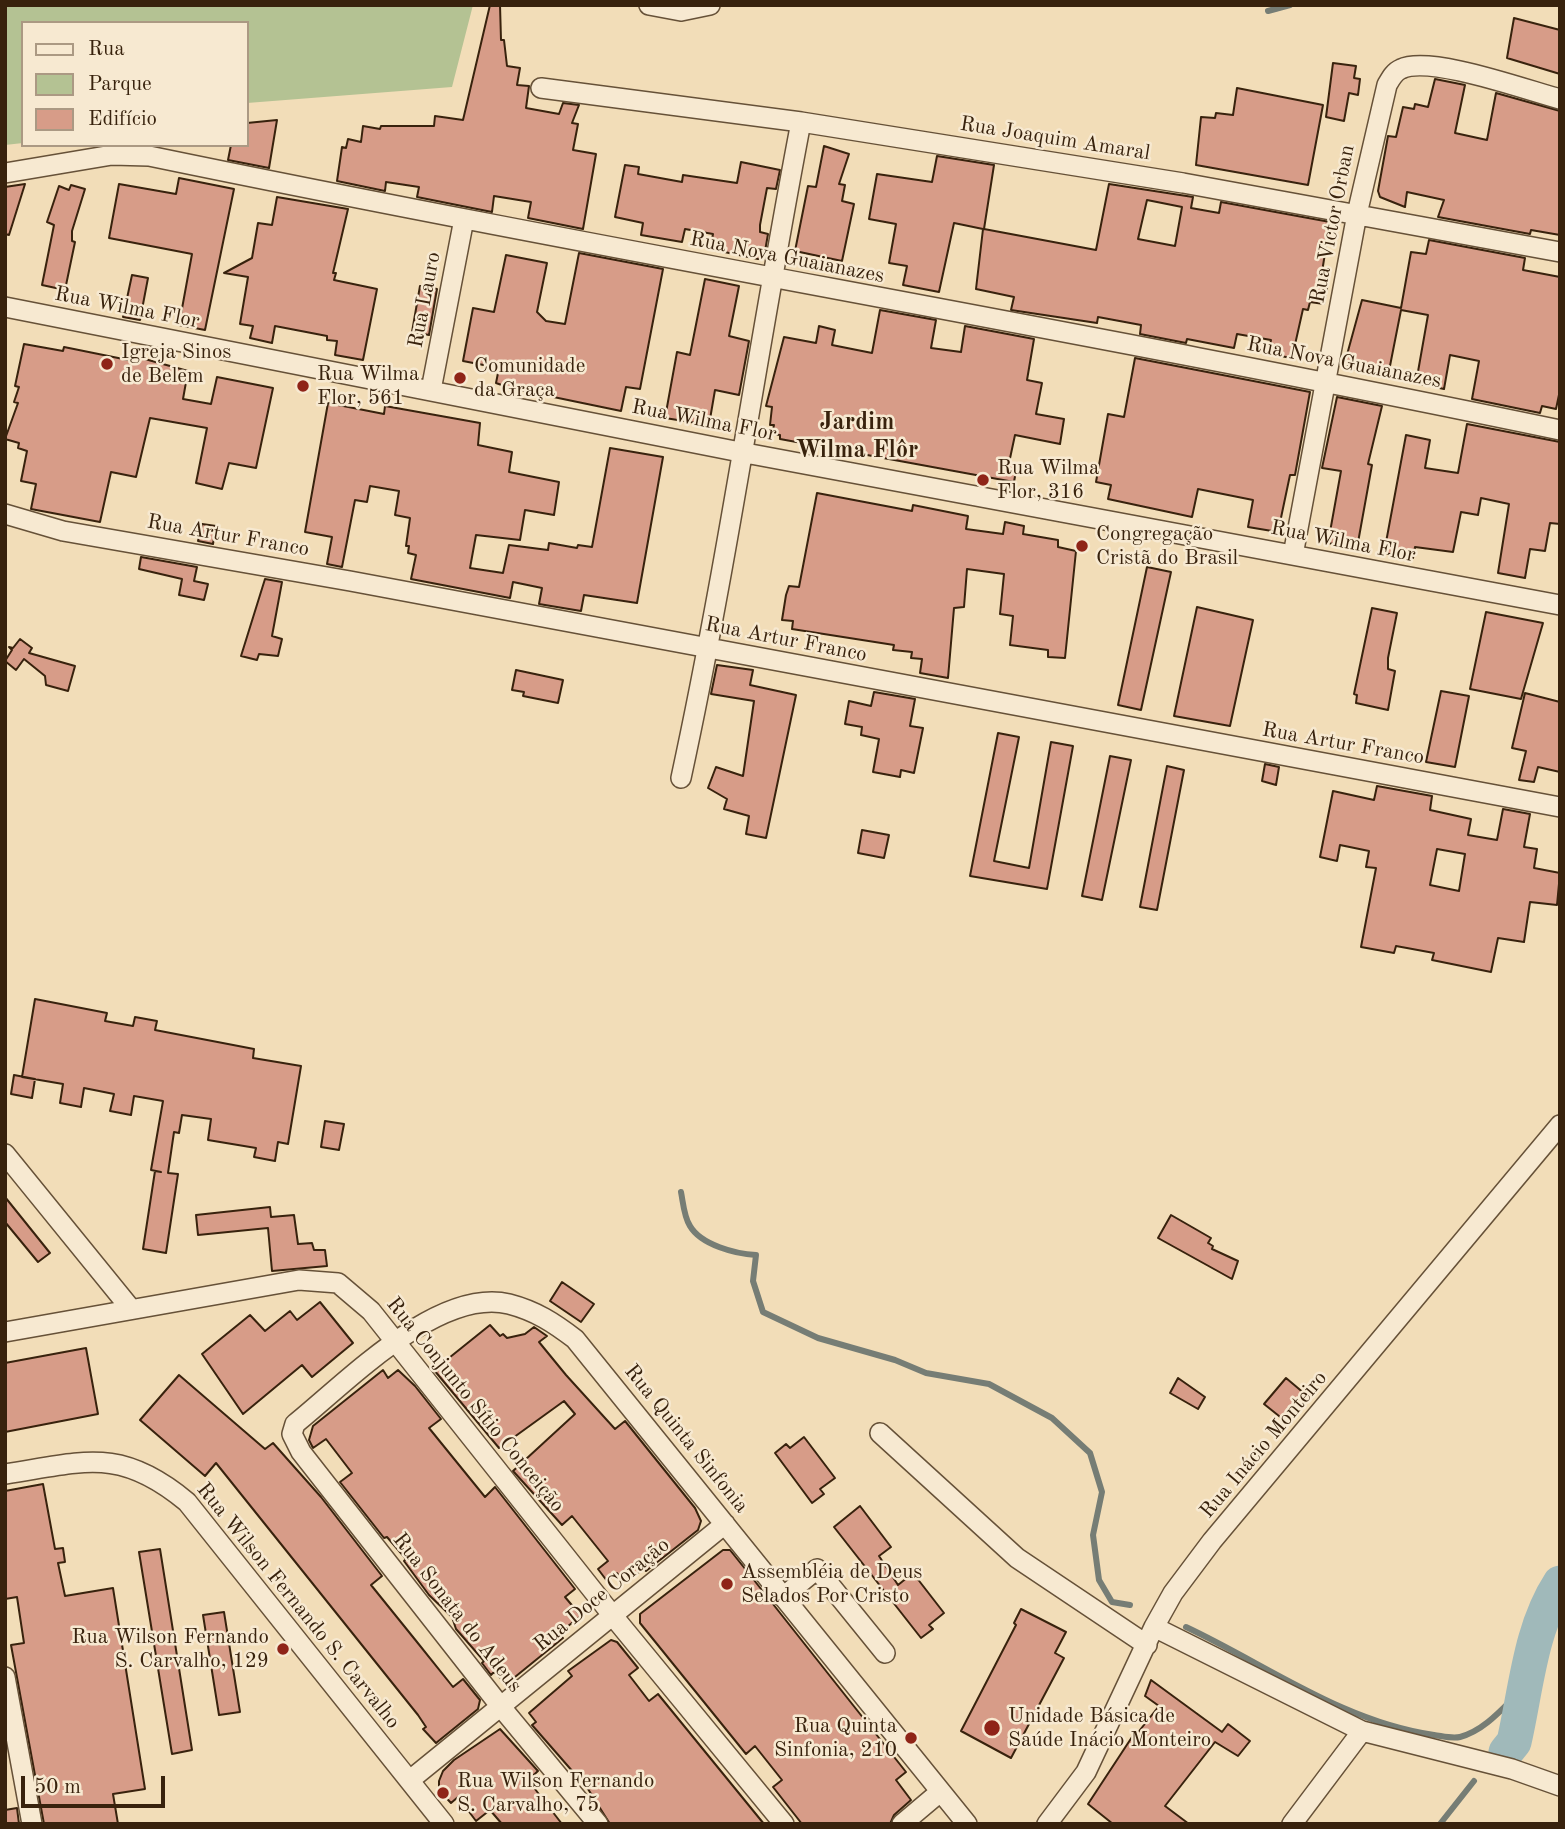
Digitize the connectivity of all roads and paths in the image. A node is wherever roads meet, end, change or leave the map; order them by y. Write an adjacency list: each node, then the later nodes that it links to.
1 (649, 5): 2 (street)
2 (710, 5)
3 (541, 88): 5 (street, Rua Joaquim Amaral)
4 (1560, 99): 9 (street, Rua Victor Orban)
5 (801, 121): 9 (street, Rua Joaquim Amaral); 12 (street)
6 (54, 147): 7 (street)
7 (52, 165): 8 (street, Rua Nova Guaianazes); 10 (street, Rua Nova Guaianazes)
8 (5, 173)
9 (1357, 214): 11 (street, Rua Joaquim Amaral); 14 (street, Rua Victor Orban)
10 (464, 219): 12 (street, Rua Nova Guaianazes); 15 (street, Rua Lauro)
11 (1560, 252)
12 (771, 278): 14 (street, Rua Nova Guaianazes); 17 (street)
13 (5, 307): 15 (street, Rua Wilma Flor)
14 (1326, 381): 16 (street, Rua Nova Guaianazes); 19 (street, Rua Victor Orban)
15 (431, 390): 17 (street, Rua Wilma Flor)
16 (1560, 430)
17 (740, 452): 19 (street, Rua Wilma Flor); 21 (street)
18 (5, 514): 21 (street, Rua Artur Franco)
19 (1293, 555): 20 (street, Rua Wilma Flor)
20 (1560, 605)
21 (709, 648): 22 (street); 23 (street, Rua Artur Franco)
22 (681, 778)
23 (1560, 807)
24 (1560, 1125): 35 (street, Rua Inácio Monteiro)
25 (5, 1154): 26 (street)
26 (131, 1309): 27 (street, Rua Conjunto Sítio Conceição); 28 (street, Rua Conjunto Sítio Conceição)
27 (5, 1332)
28 (397, 1341): 29 (street, Rua Quinta Sinfonia); 32 (street, Rua Quinta Sinfonia); 34 (street, Rua Conjunto Sítio Conceição)
29 (295, 1424): 38 (street, Rua Sonata do Adeus)
30 (880, 1433): 35 (street)
31 (5, 1474): 41 (street, Rua Wilson Fernando S. Carvalho)
32 (725, 1524): 33 (street, Rua Quinta Sinfonia); 34 (street, Rua Doce Coração)
33 (783, 1597): 36 (street); 43 (street, Rua Quinta Sinfonia)
34 (613, 1616): 38 (street, Rua Doce Coração); 47 (street, Rua Conjunto Sítio Conceição)
35 (1151, 1636): 39 (street); 50 (street, Rua Inácio Monteiro)
36 (885, 1653)
37 (5, 1677): 40 (street)
38 (501, 1707): 41 (street, Rua Doce Coração); 46 (street, Rua Sonata do Adeus)
39 (1362, 1731): 42 (street); 51 (street)
40 (13, 1770): 44 (street)
41 (410, 1780): 45 (street, Rua Wilson Fernando S. Carvalho)
42 (1560, 1786)
43 (940, 1792): 48 (street); 49 (street, Rua Quinta Sinfonia)
44 (32, 1824)
45 (443, 1824)
46 (598, 1824)
47 (784, 1824)
48 (902, 1824)
49 (967, 1824)
50 (1047, 1824)
51 (1292, 1824)

